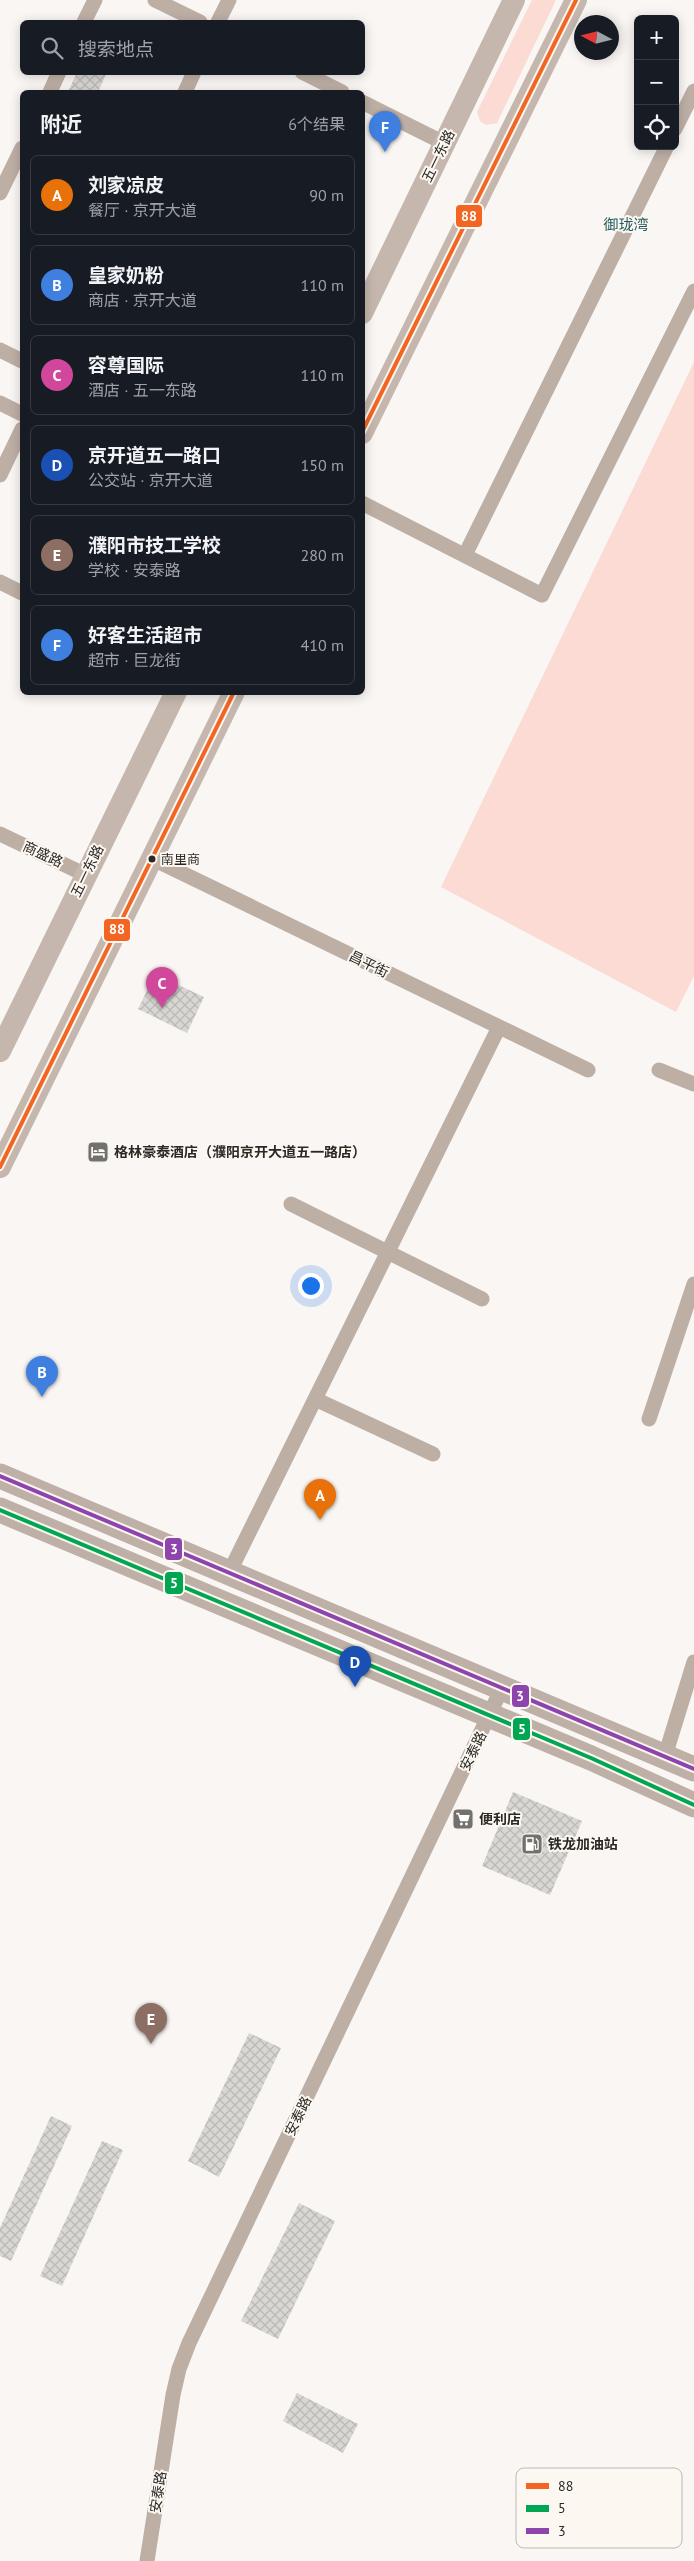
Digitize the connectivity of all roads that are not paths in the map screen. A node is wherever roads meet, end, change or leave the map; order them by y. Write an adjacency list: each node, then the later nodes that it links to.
1 (95, 0): 6 (street)
2 (155, 0): 7 (street)
3 (229, 0): 8 (street)
4 (514, 0): 18 (street, 五一东路)
5 (576, 0): 28 (street)
6 (85, 20)
7 (196, 20)
8 (219, 20)
9 (58, 75): 12 (street)
10 (192, 75): 13 (street)
11 (308, 75): 14 (street)
12 (51, 90)
13 (185, 90)
14 (338, 90)
15 (694, 91): 17 (street)
16 (365, 104): 18 (street)
17 (679, 121)
18 (444, 143): 23 (street, 五一东路)
19 (665, 150): 32 (street)
20 (20, 152): 21 (street)
21 (0, 193)
22 (694, 291): 32 (street)
23 (365, 307)
24 (0, 350): 25 (street)
25 (20, 360)
26 (0, 403): 27 (street)
27 (20, 413)
28 (365, 426)
29 (20, 433): 30 (street)
30 (0, 475)
31 (365, 505): 32 (street)
32 (465, 555)
33 (0, 582): 34 (street)
34 (20, 592)
35 (175, 695): 39 (street, 五一东路)
36 (232, 695): 38 (street)
37 (0, 834): 39 (street, 商盛路)
38 (151, 858): 40 (street, 昌平街); 45 (street)
39 (86, 875): 41 (street, 五一东路)
40 (499, 1027): 42 (street, 昌平街); 47 (street)
41 (0, 1051)
42 (588, 1070)
43 (659, 1070): 44 (street)
44 (694, 1084)
45 (0, 1167)
46 (290, 1204): 47 (street)
47 (387, 1252): 49 (street); 50 (street)
48 (694, 1284): 51 (street)
49 (482, 1300)
50 (315, 1399): 52 (street); 55 (street)
51 (649, 1419)
52 (433, 1454)
53 (0, 1476): 55 (main road)
54 (0, 1510): 58 (main road)
55 (230, 1573): 57 (main road)
56 (694, 1662): 59 (street)
57 (502, 1688): 58 (street, 安泰路); 59 (main road)
58 (489, 1717): 61 (main road); 62 (street, 安泰路)
59 (665, 1756): 60 (main road)
60 (694, 1769)
61 (694, 1805)
62 (147, 2561)

